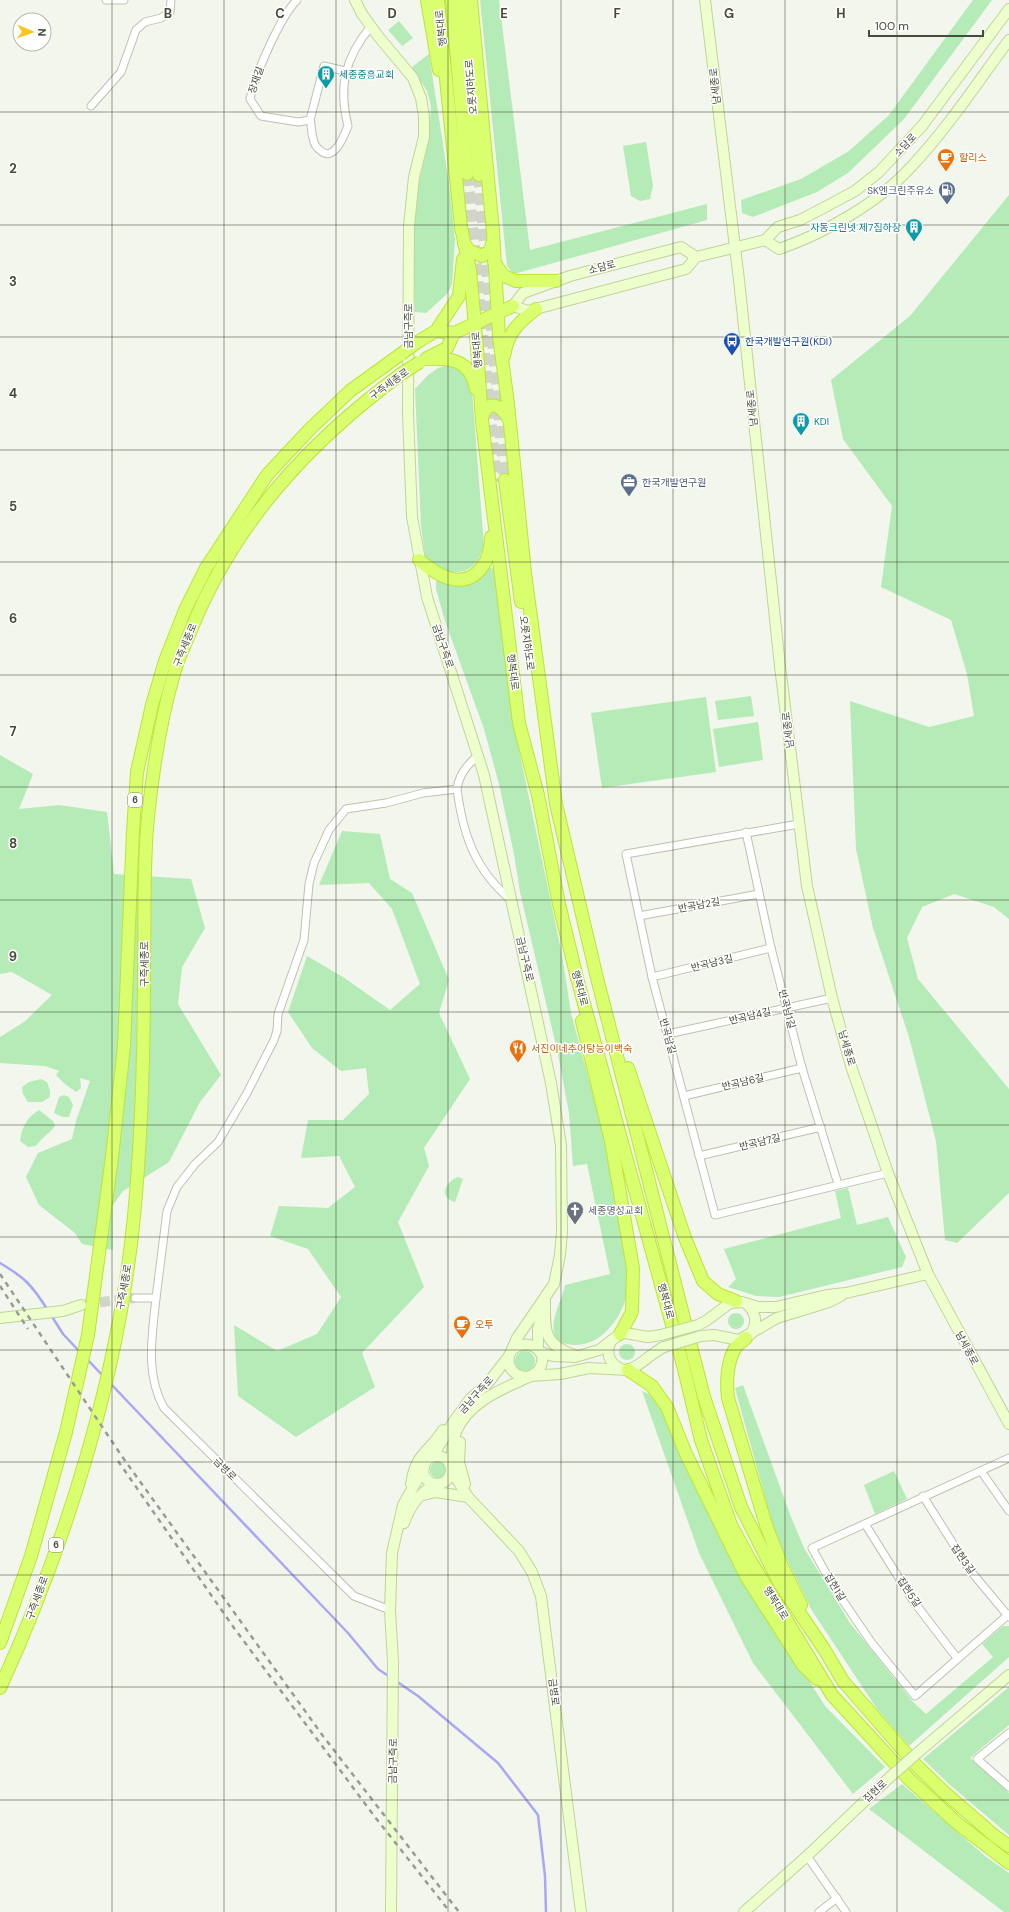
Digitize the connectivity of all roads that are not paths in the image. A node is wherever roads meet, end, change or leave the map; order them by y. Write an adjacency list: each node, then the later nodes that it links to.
1 (106, 0): 2 (street)
2 (124, 0)
3 (171, 0): 17 (street)
4 (296, 0): 18 (street, 장재길)
5 (355, 0): 13 (street, 금남구즉로)
6 (426, 0): 16 (highway)
7 (438, 0): 16 (highway, 행복대로)
8 (452, 0): 9 (highway, 오롯지하도로)
9 (463, 0)
10 (471, 0): 19 (highway, 행복대로)
11 (705, 0): 22 (street, 남세종로)
12 (1009, 9): 20 (street, 소담로)
13 (371, 26): 15 (street); 37 (street, 금남구즉로)
14 (1009, 40): 20 (street, 소담로)
15 (345, 71): 18 (street); 18 (street)
16 (448, 94): 21 (highway, 행복대로)
17 (91, 106)
18 (310, 120)
19 (494, 237): 21 (highway); 24 (highway, 행복대로)
20 (765, 240): 22 (street, 소담로)
21 (464, 244): 29 (highway, 행복대로); 30 (highway)
22 (734, 248): 23 (street, 소담로); 42 (street, 남세종로)
23 (696, 257): 25 (street, 소담로); 27 (street, 소담로)
24 (494, 262): 25 (highway); 28 (highway, 행복대로)
25 (556, 281): 26 (street, 소담로)
26 (513, 306): 27 (street, 소담로); 28 (highway, 소담로)
27 (536, 309): 33 (highway)
28 (498, 313): 29 (highway, 소담로); 33 (highway, 행복대로)
29 (474, 322): 31 (highway, 구즉세종로); 34 (highway, 행복대로)
30 (436, 331): 31 (highway); 94 (highway, 구즉세종로 / 6, bridge)
31 (454, 333): 32 (highway, 구즉세종로 / 6)
32 (423, 360): 34 (highway); 98 (highway, 구즉세종로 / 6, bridge)
33 (503, 365): 35 (highway, 행복대로)
34 (482, 421): 35 (highway); 36 (highway, 행복대로)
35 (509, 421): 41 (highway, 행복대로)
36 (491, 498): 37 (highway); 40 (highway, 행복대로)
37 (419, 560): 38 (street, 금남구즉로)
38 (479, 755): 39 (street); 45 (street, 금남구즉로)
39 (457, 790): 45 (street); 63 (street, 금병로)
40 (538, 796): 41 (highway, 오롯지하도로); 49 (highway, 행복대로)
41 (556, 804): 48 (highway, 행복대로)
42 (799, 824): 43 (street, 반곡남길); 51 (street, 남세종로)
43 (746, 832): 44 (street, 반곡남1길); 46 (street, 반곡남길)
44 (759, 894): 46 (street, 반곡남2길); 47 (street, 반곡남1길)
45 (512, 900): 64 (street, 금남구즉로)
46 (639, 916): 50 (street, 반곡남길)
47 (771, 948): 50 (street, 반곡남3길); 52 (street, 반곡남1길)
48 (596, 974): 65 (highway); 95 (highway, 행복대로)
49 (577, 978): 70 (highway); 99 (highway, 행복대로)
50 (652, 978): 53 (street, 반곡남길)
51 (832, 998): 52 (street, 반곡남4길); 58 (street, 남세종로)
52 (786, 1007): 53 (street, 반곡남4길); 54 (street, 반곡남1길)
53 (668, 1034): 55 (street, 반곡남길)
54 (802, 1068): 55 (street, 반곡남6길); 56 (street, 반곡남1길)
55 (684, 1096): 57 (street, 반곡남길)
56 (821, 1127): 57 (street, 반곡남7길); 59 (street, 반곡남1길)
57 (699, 1156): 59 (street, 반곡남길)
58 (888, 1173): 59 (street, 반곡남길); 60 (street, 남세종로)
59 (838, 1184)
60 (928, 1274): 61 (street); 79 (street, 남세종로)
61 (846, 1293): 67 (street); 69 (street)
62 (135, 1298): 63 (street)
63 (156, 1298): 92 (street, 금병로)
64 (545, 1300): 71 (street, 금남구즉로); 72 (street, 금남구즉로); 73 (street)
65 (736, 1301): 67 (street); 70 (street, bridge)
66 (81, 1304): 68 (street)
67 (748, 1305): 69 (street)
68 (0, 1318)
69 (748, 1336): 74 (street, bridge); 95 (highway)
70 (615, 1338): 73 (street); 74 (street)
71 (539, 1351): 72 (street); 73 (street); 76 (street, 금남구즉로)
72 (510, 1353): 76 (street); 78 (street, 금남구즉로)
73 (579, 1356)
74 (625, 1369): 75 (street); 99 (highway)
75 (560, 1374): 76 (street); 77 (street)
76 (529, 1377): 77 (street, 금남구즉로)
77 (497, 1392): 78 (street, 금남구즉로)
78 (473, 1403): 80 (street, 금남구즉로); 83 (street, 금남구즉로); 86 (street); 89 (street)
79 (1009, 1424)
80 (433, 1456): 82 (street); 83 (street)
81 (1009, 1458): 84 (street, 집현1길)
82 (424, 1468): 85 (street); 86 (street, 금남구즉로)
83 (451, 1468): 85 (street); 89 (street)
84 (980, 1471): 88 (street, 집현1길); 90 (street)
85 (438, 1484): 87 (street, 금남구즉로); 89 (street)
86 (411, 1488): 92 (street, 금남구즉로)
87 (420, 1496): 89 (street); 92 (street, 금남구즉로)
88 (923, 1496): 91 (street, 집현1길); 93 (street, 집현3길)
89 (468, 1497): 107 (street, 금병로)
90 (1009, 1511)
91 (865, 1524): 96 (street, 집현5길); 96 (street, 집현1길)
92 (390, 1610): 106 (street, 금남구즉로)
93 (1009, 1615): 96 (street, 집현1길)
94 (0, 1643)
95 (824, 1649): 102 (highway, 행복대로)
96 (957, 1658)
97 (1009, 1675): 103 (street, 집현로, bridge)
98 (0, 1688)
99 (832, 1695): 104 (highway, 행복대로)
100 (1009, 1733): 101 (street)
101 (1009, 1787)
102 (1009, 1846)
103 (807, 1856): 105 (street); 108 (street, 집현로)
104 (1009, 1863)
105 (837, 1898): 109 (street); 110 (street)
106 (391, 1912)
107 (581, 1912)
108 (744, 1912)
109 (819, 1912)
110 (846, 1912)

